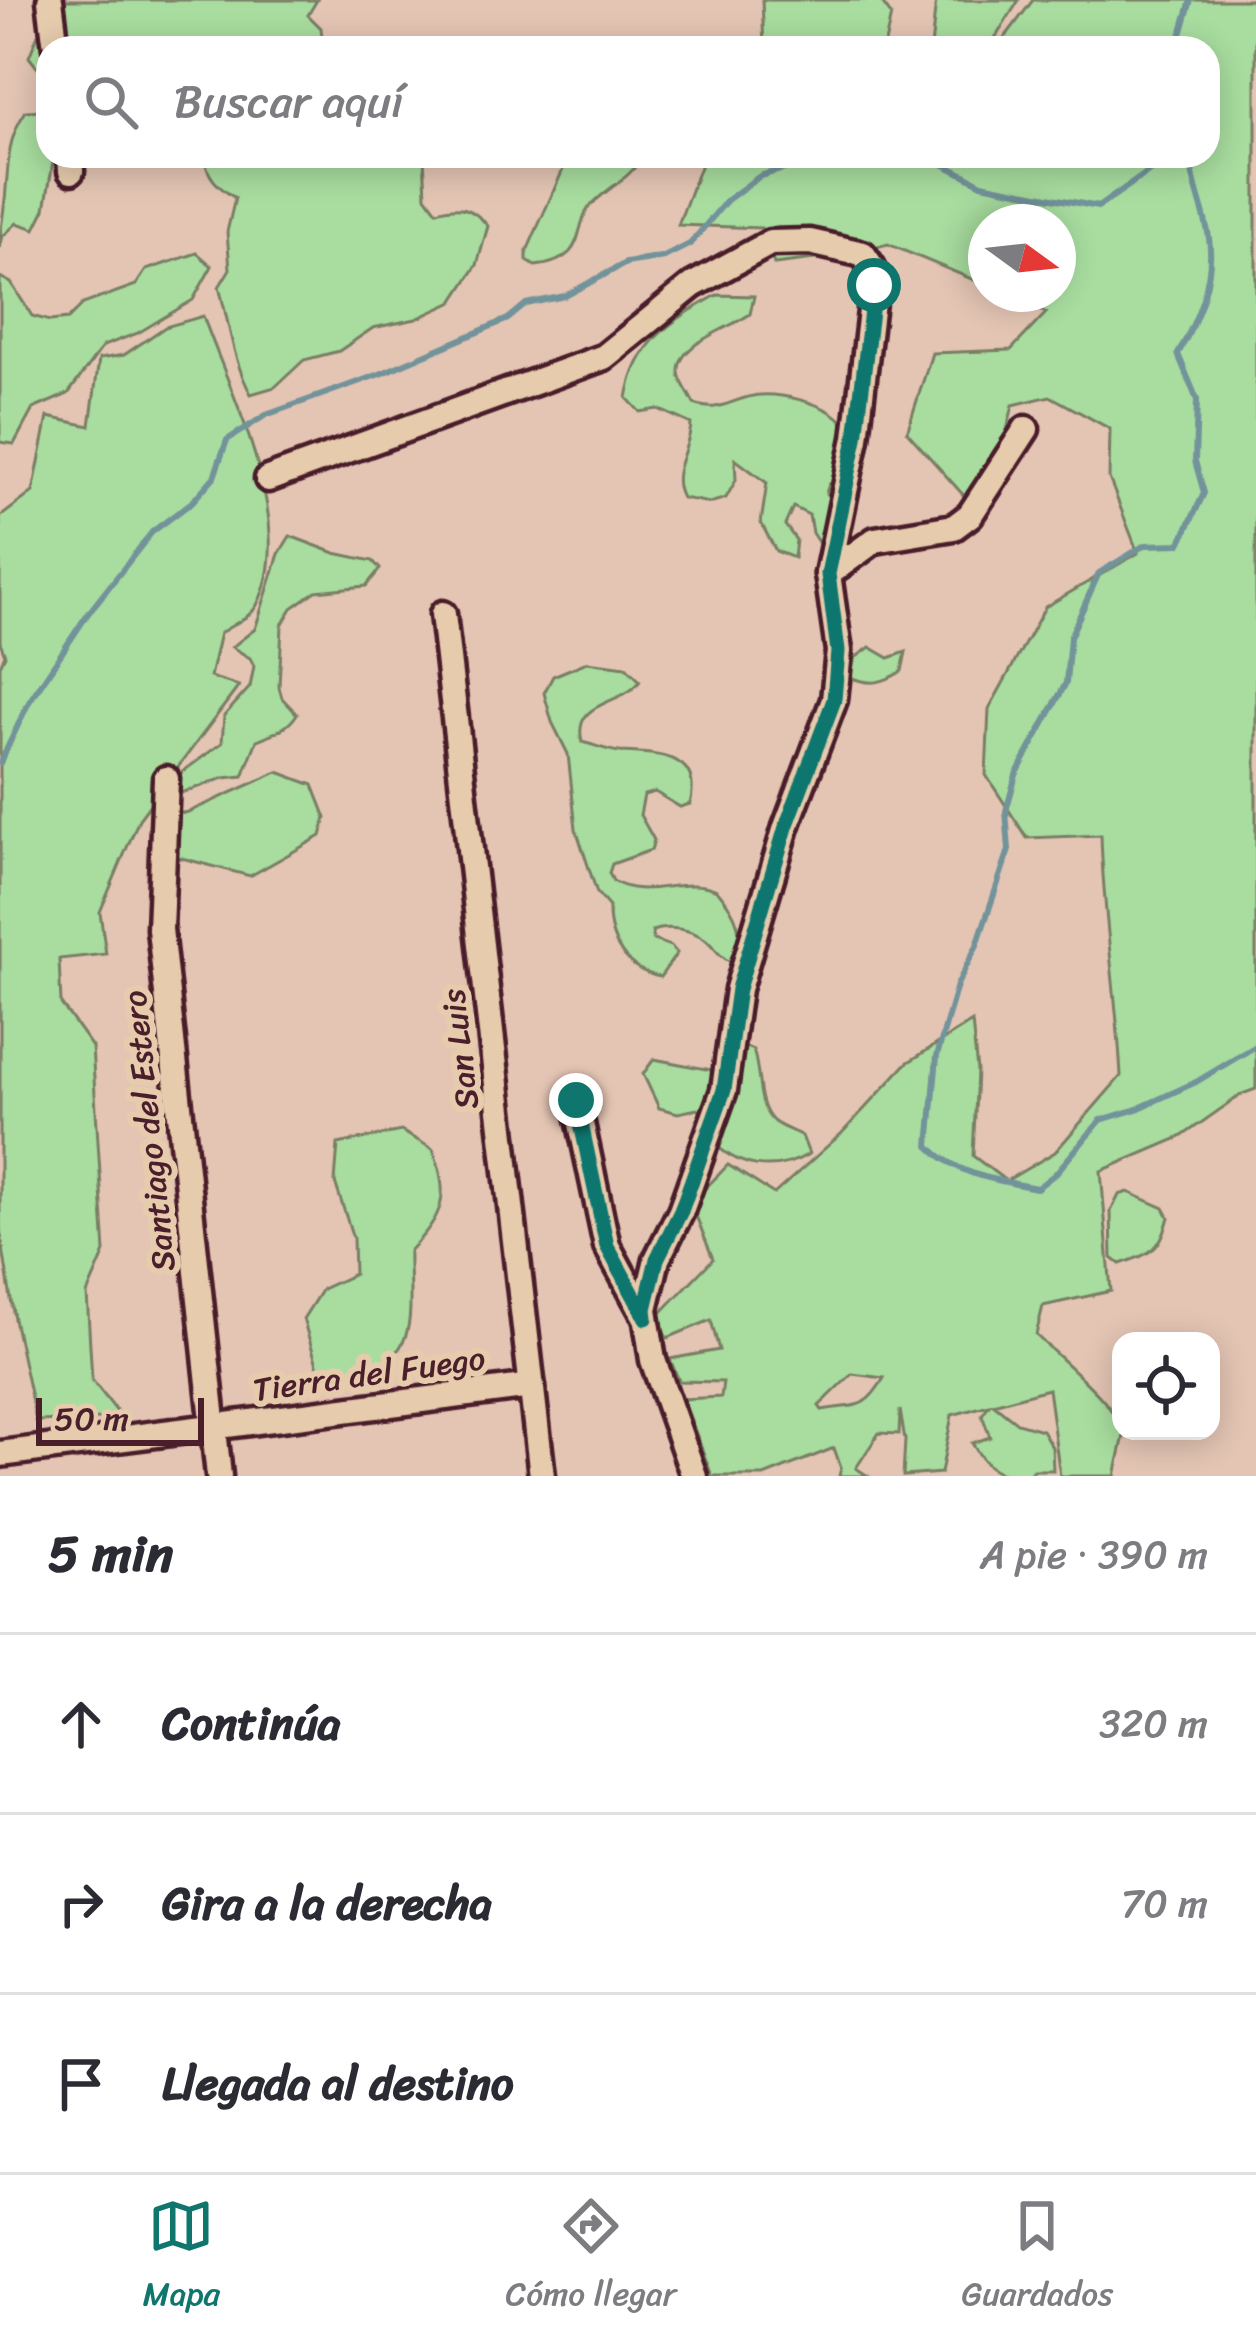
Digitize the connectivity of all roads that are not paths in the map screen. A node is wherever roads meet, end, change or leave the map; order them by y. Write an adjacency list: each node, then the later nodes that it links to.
1 (50, 0): 2 (street)
2 (54, 36)
3 (1026, 429): 5 (street)
4 (268, 479): 5 (street)
5 (828, 574): 9 (street)
6 (443, 614): 10 (street, San Luis)
7 (166, 779): 11 (street, Santiago del Estero)
8 (576, 1100): 9 (street)
9 (646, 1318): 15 (street)
10 (532, 1385): 11 (street, Tierra del Fuego); 14 (street, San Luis)
11 (214, 1427): 12 (street, Tierra del Fuego); 13 (street, Santiago del Estero)
12 (0, 1454)
13 (219, 1476)
14 (542, 1476)
15 (694, 1476)

